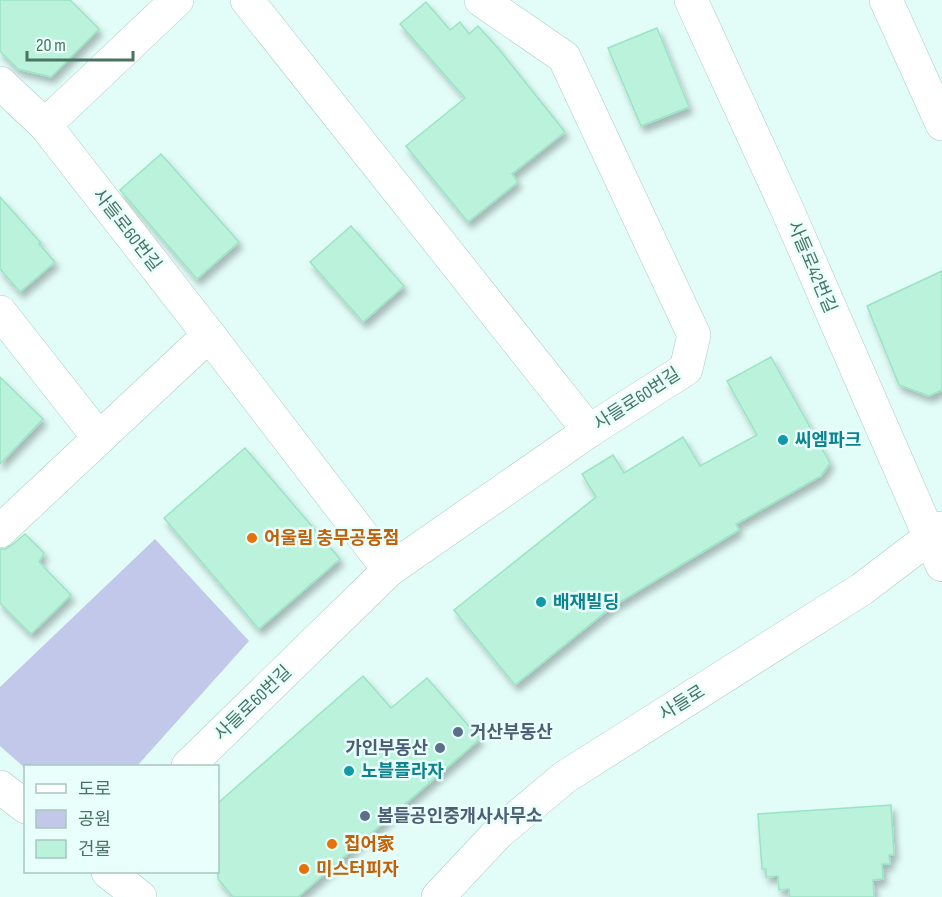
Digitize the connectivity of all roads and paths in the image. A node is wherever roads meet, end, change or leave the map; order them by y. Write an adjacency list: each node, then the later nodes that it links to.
1 (177, 0): 8 (street)
2 (247, 0): 11 (street, 사들로60번길)
3 (481, 0): 11 (street, 사들로60번길)
4 (691, 0): 14 (street, 사들로42번길)
5 (886, 0): 7 (street)
6 (0, 83): 8 (street, 사들로60번길)
7 (942, 124)
8 (45, 125): 10 (street, 사들로60번길)
9 (0, 312): 12 (street)
10 (209, 335): 12 (street); 15 (street, 사들로60번길)
11 (589, 431): 15 (street)
12 (99, 438): 13 (street)
13 (0, 531)
14 (938, 543): 21 (street, 사들로)
15 (389, 570): 16 (street, 사들로60번길)
16 (189, 765)
17 (0, 787): 18 (street)
18 (24, 805)
19 (109, 873): 20 (street)
20 (140, 897)
21 (438, 897)

